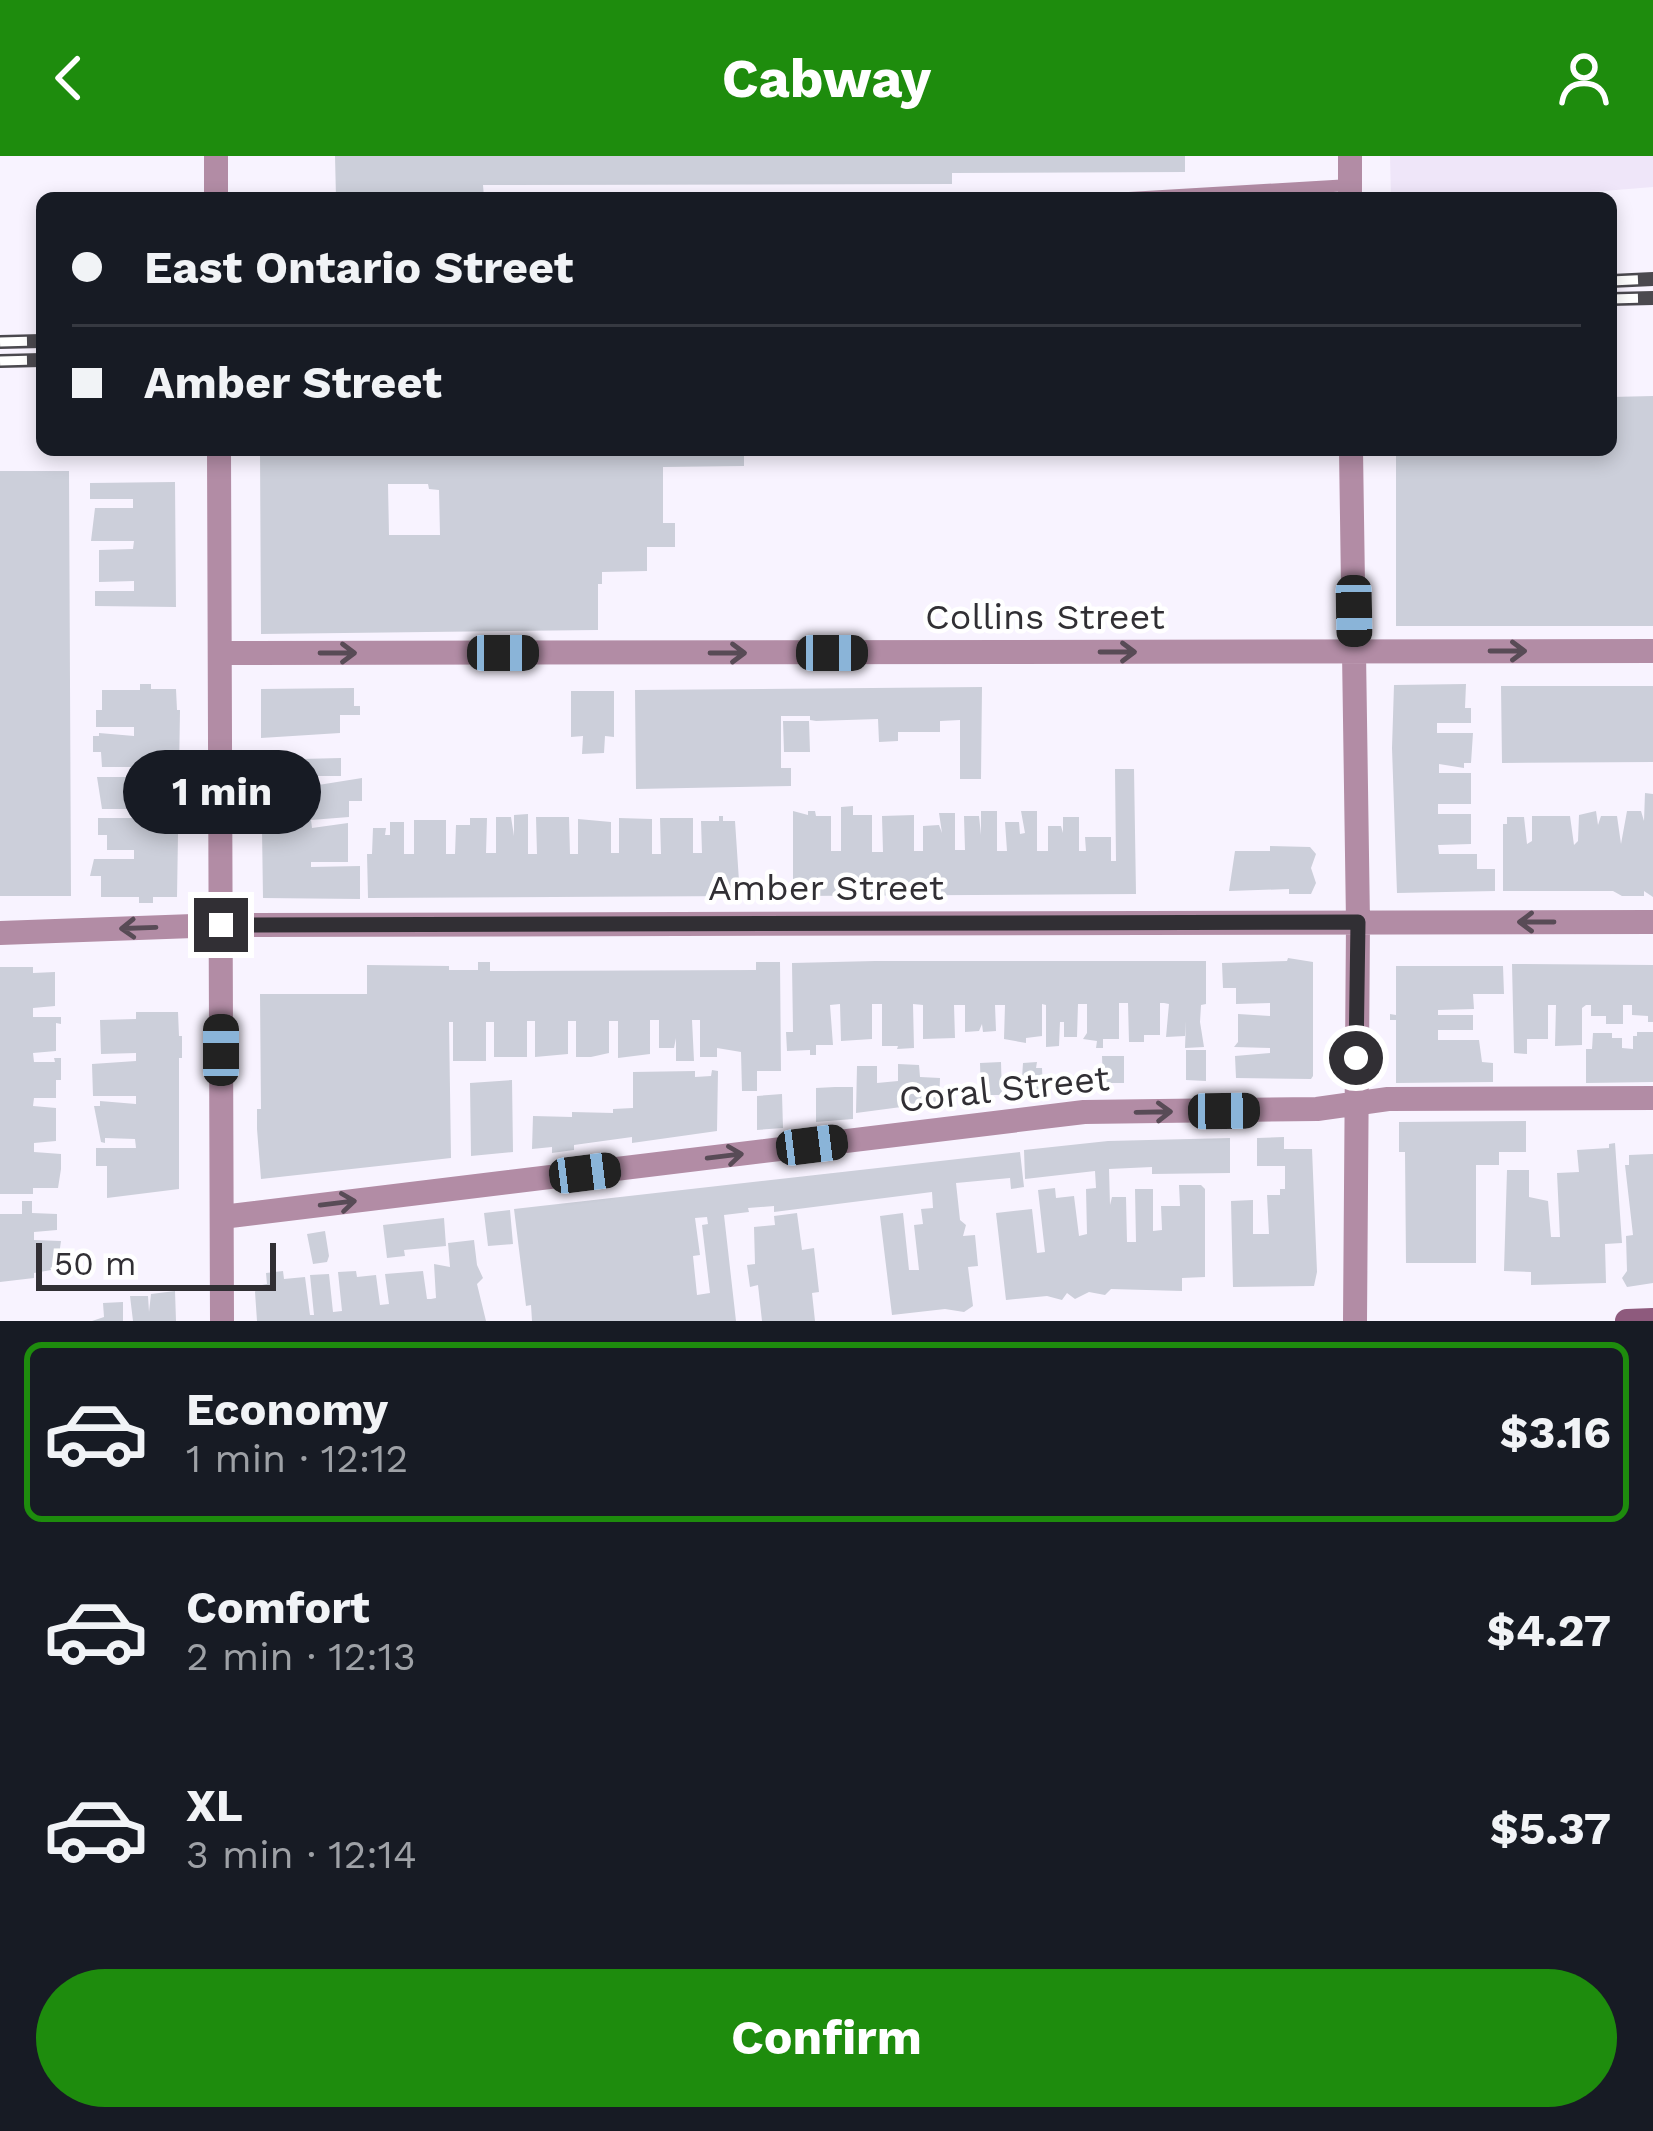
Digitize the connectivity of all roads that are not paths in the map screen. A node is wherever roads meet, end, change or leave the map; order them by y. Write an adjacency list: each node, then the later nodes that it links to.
1 (216, 156): 4 (street)
2 (1350, 156): 3 (street)
3 (1350, 191): 5 (lane)
4 (216, 192)
5 (1318, 192)
6 (219, 456): 10 (street)
7 (1351, 456): 9 (street)
8 (1653, 651): 9 (street, Collins Street, one-way to 8)
9 (1355, 652): 10 (street, Collins Street, one-way to 9); 11 (street)
10 (221, 653): 13 (street)
11 (1358, 922): 12 (street, Amber Street, one-way to 11); 13 (street, Amber Street); 16 (street)
12 (1653, 922)
13 (221, 925): 14 (street, Amber Street, one-way to 14); 17 (street)
14 (0, 933)
15 (1653, 1098): 16 (street, Coral Street)
16 (1355, 1103): 17 (street, Coral Street, one-way to 16); 20 (street)
17 (222, 1217): 19 (street)
18 (1653, 1320): 21 (main road)
19 (222, 1321)
20 (1355, 1321)
21 (1628, 1321)

